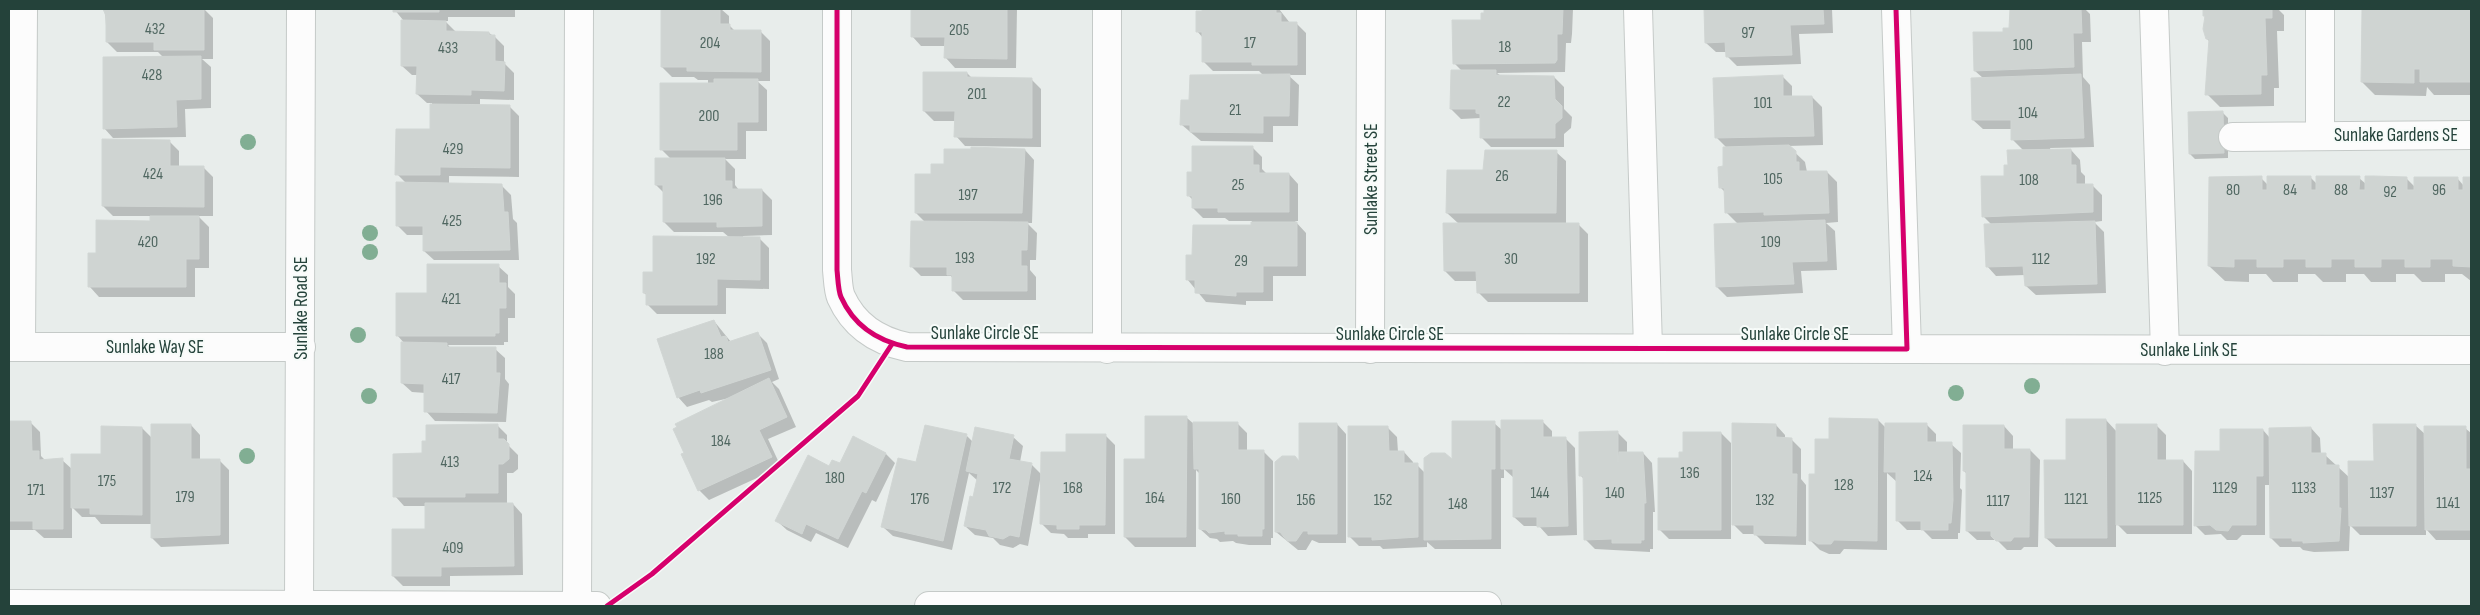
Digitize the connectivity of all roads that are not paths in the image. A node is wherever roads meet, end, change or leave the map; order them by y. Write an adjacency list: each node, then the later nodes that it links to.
1 (23, 9): 14 (street)
2 (301, 9): 15 (street, Sunlake Road SE)
3 (579, 9): 24 (street)
4 (838, 9): 17 (street, Sunlake Circle SE)
5 (1107, 9): 17 (street)
6 (1371, 9): 18 (street, Sunlake Street SE)
7 (1638, 9): 16 (street)
8 (1896, 9): 19 (street)
9 (2154, 9): 21 (street)
10 (2320, 9): 12 (street, Sunlake Gardens SE)
11 (2471, 135): 12 (street, Sunlake Gardens SE)
12 (2320, 136): 13 (street, Sunlake Gardens SE)
13 (2233, 137)
14 (15, 347): 15 (street, Sunlake Way SE)
15 (301, 347): 23 (street, Sunlake Road SE)
16 (1648, 348): 18 (street, Sunlake Circle SE); 19 (street, Sunlake Circle SE)
17 (1107, 349): 18 (street, Sunlake Circle SE)
18 (1370, 349)
19 (1907, 349): 21 (street, Sunlake Link SE)
20 (2471, 350): 21 (street, Sunlake Link SE)
21 (2165, 351)
22 (9, 604): 23 (street)
23 (299, 606): 24 (street)
24 (584, 606)
25 (928, 606): 26 (street)
26 (1165, 606): 27 (street)
27 (1487, 606)

